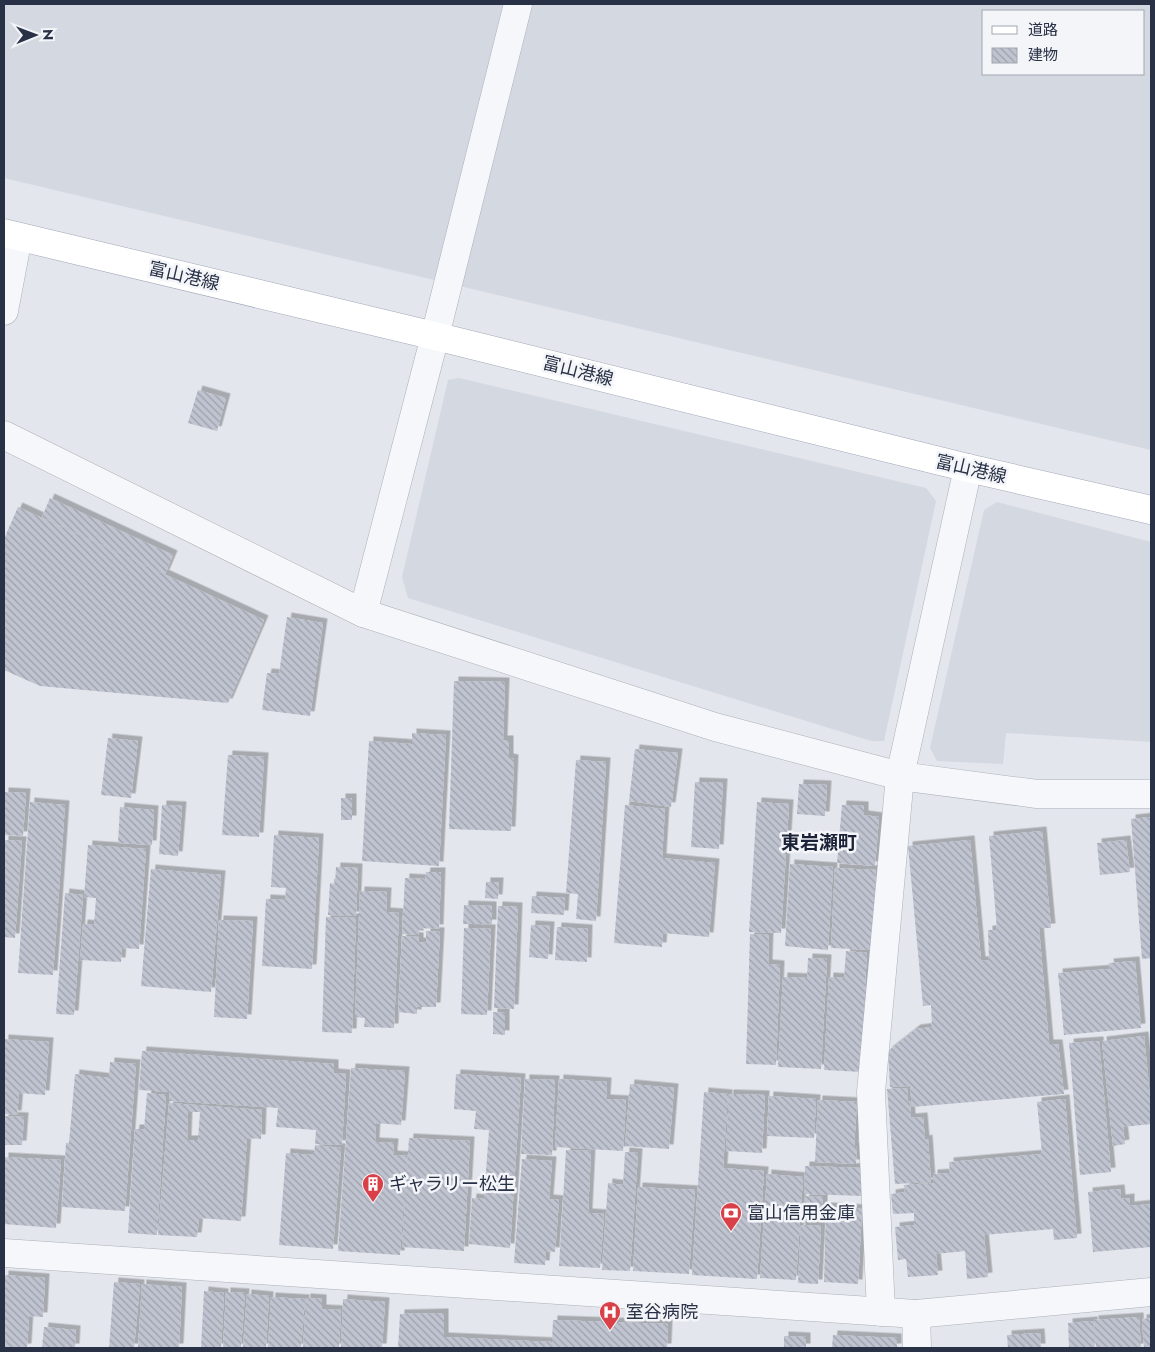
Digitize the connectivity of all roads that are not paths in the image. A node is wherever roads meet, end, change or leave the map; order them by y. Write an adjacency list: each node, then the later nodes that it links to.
1 (518, 4): 4 (street)
2 (11, 235): 3 (street); 4 (main road, 富山港線)
3 (4, 311)
4 (435, 336): 6 (main road, 富山港線); 8 (street)
5 (4, 435): 8 (street)
6 (968, 468): 7 (main road, 富山港線); 9 (street)
7 (1151, 510)
8 (363, 613): 9 (street)
9 (900, 776): 10 (street); 13 (street)
10 (1151, 794)
11 (4, 1253): 13 (street)
12 (1151, 1292): 14 (street)
13 (881, 1312): 14 (street)
14 (916, 1314): 15 (street)
15 (918, 1348)

